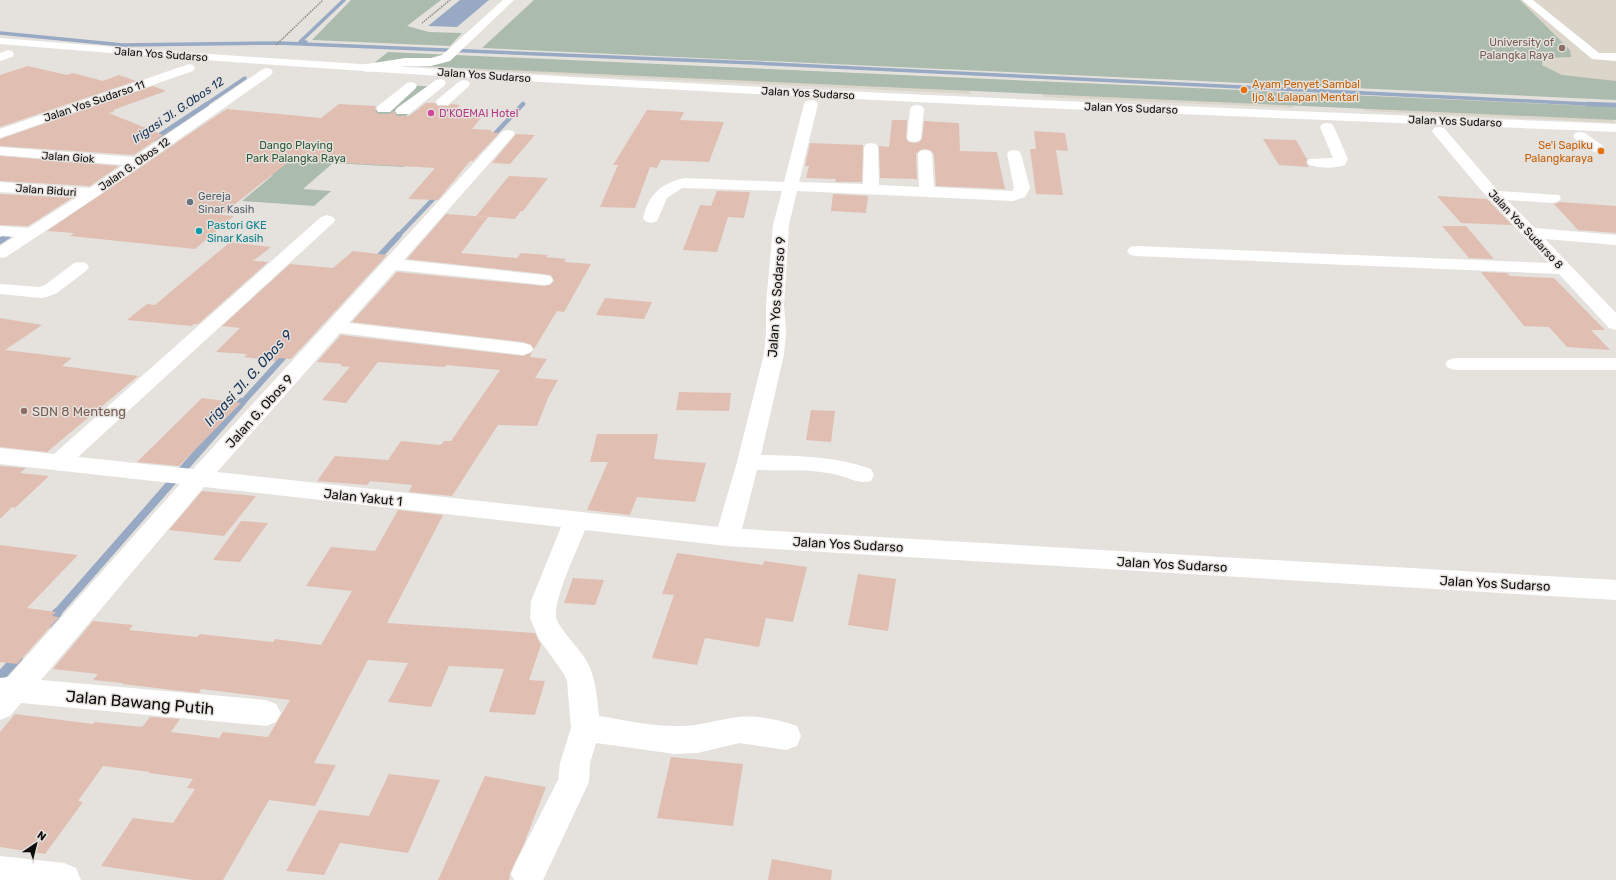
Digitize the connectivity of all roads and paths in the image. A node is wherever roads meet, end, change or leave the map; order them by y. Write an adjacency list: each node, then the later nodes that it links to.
1 (323, 0): 8 (path)
2 (450, 0): 6 (path)
3 (509, 0): 14 (street)
4 (520, 0): 16 (street)
5 (1527, 0): 12 (street)
6 (422, 23)
7 (0, 41): 9 (street, Jalan Yos Sudarso)
8 (279, 43)
9 (124, 52): 11 (street); 14 (street, Jalan Yos Sudarso)
10 (3, 55): 11 (street, Jalan Yos Sudarso)
11 (107, 61): 13 (street, Jalan Yos Sudarso)
12 (1614, 62)
13 (189, 68): 15 (street, Jalan Yos Sudarso); 29 (street, Jalan Yos Sudarso 11)
14 (367, 68): 16 (street, Jalan Yos Sudarso)
15 (267, 72): 17 (street, Jalan Yos Sudarso); 39 (street, Jalan G. Obos 12)
16 (454, 73): 25 (street, Jalan Yos Sudarso)
17 (417, 81): 18 (street, Jalan Yos Sudarso); 22 (street)
18 (440, 82): 19 (street, Jalan Yos Sudarso); 24 (street)
19 (464, 84): 20 (street); 21 (street, Jalan Yos Sudarso)
20 (443, 102)
21 (810, 104): 23 (street, Jalan Yos Sudarso); 42 (street, Jalan Yos Sodarso 9)
22 (385, 109)
23 (917, 109): 25 (street, Jalan Yos Sudarso); 32 (street)
24 (402, 110)
25 (1109, 112): 26 (street, Jalan Yos Sudarso); 27 (street, Jalan Yos Sudarso)
26 (1327, 127): 28 (street, Jalan Yos Sudarso); 40 (street)
27 (1616, 128)
28 (1439, 131): 31 (street, Jalan Yos Sudarso); 46 (street, Jalan Yos Sudarso 8)
29 (0, 134)
30 (508, 134): 58 (street, Jalan G. Obos 9)
31 (1580, 136): 33 (street, Jalan Yos Sudarso); 35 (street)
32 (914, 138)
33 (1616, 138)
34 (871, 147): 43 (street)
35 (1598, 149)
36 (0, 151): 39 (street, Jalan Giok)
37 (925, 154): 44 (street)
38 (1014, 154): 44 (street)
39 (136, 162): 45 (street, Jalan G. Obos 12)
40 (1314, 162)
41 (0, 187): 45 (street, Jalan Biduri)
42 (791, 187): 43 (street); 48 (street); 70 (street, Jalan Yos Sodarso 9)
43 (871, 189): 44 (street)
44 (927, 192)
45 (93, 193): 51 (street, Jalan G. Obos 12)
46 (1494, 195): 47 (street); 52 (street, Jalan Yos Sudarso 8)
47 (1553, 198)
48 (651, 218)
49 (328, 220): 69 (street)
50 (0, 230): 51 (street)
51 (31, 233): 56 (street, Jalan G. Obos 12)
52 (1529, 233): 53 (street); 57 (street, Jalan Yos Sudarso 8)
53 (1616, 240)
54 (1136, 251): 60 (street)
55 (1492, 252): 57 (street)
56 (0, 253)
57 (1550, 255): 60 (street, Jalan Yos Sudarso 8)
58 (390, 264): 61 (street); 64 (street, Jalan G. Obos 9)
59 (80, 267): 62 (street)
60 (1562, 269): 63 (street, Jalan Yos Sudarso 8)
61 (544, 280)
62 (0, 289)
63 (1616, 324)
64 (335, 327): 65 (street); 72 (street, Jalan G. Obos 9)
65 (522, 349)
66 (1455, 364): 67 (street)
67 (1616, 364)
68 (0, 456): 69 (street, Jalan Yakut 1)
69 (58, 462): 72 (street, Jalan Yakut 1)
70 (748, 462): 71 (street); 74 (street, Jalan Yos Sodarso 9)
71 (862, 475)
72 (198, 479): 73 (street, Jalan Yakut 1); 76 (street, Jalan G. Obos 9)
73 (576, 521): 74 (street, Jalan Yakut 1); 78 (street)
74 (727, 537): 75 (street, Jalan Yos Sudarso)
75 (1616, 590)
76 (5, 695): 77 (street, Jalan Bawang Putih)
77 (266, 713)
78 (586, 728): 79 (street); 81 (street)
79 (786, 736)
80 (0, 874): 82 (street)
81 (528, 874)
82 (64, 880)

